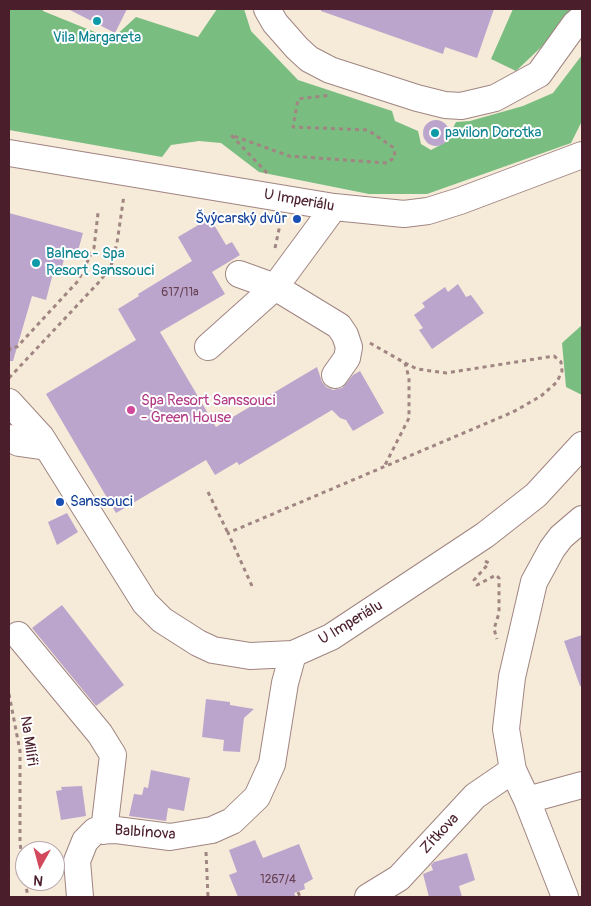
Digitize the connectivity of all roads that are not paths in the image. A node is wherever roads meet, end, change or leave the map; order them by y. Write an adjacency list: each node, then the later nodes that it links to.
1 (267, 9): 2 (street)
2 (582, 18)
3 (9, 153): 5 (street, U Imperiálu)
4 (582, 155): 5 (street, U Imperiálu)
5 (334, 207): 7 (street)
6 (239, 274): 7 (street)
7 (275, 287): 8 (street); 9 (street)
8 (208, 346)
9 (335, 375)
10 (9, 402): 13 (street, U Imperiálu)
11 (9, 438): 13 (street)
12 (582, 445): 16 (street, U Imperiálu)
13 (47, 447): 16 (street, U Imperiálu)
14 (582, 519): 17 (street)
15 (18, 635): 20 (street)
16 (293, 654): 20 (street, Balbínova)
17 (513, 770): 19 (street); 22 (street, Zítkova)
18 (582, 785): 19 (street)
19 (527, 800): 23 (street)
20 (104, 831): 21 (street, Balbínova)
21 (80, 897)
22 (368, 897)
23 (565, 897)

